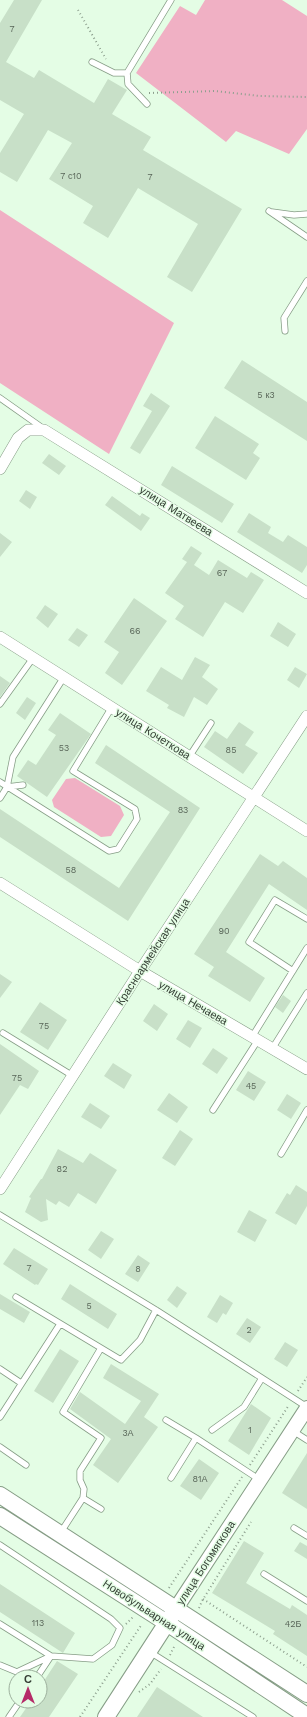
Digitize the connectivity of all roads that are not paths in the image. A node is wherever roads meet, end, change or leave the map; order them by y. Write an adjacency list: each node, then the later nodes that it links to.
1 (171, 0): 3 (lane)
2 (92, 62): 3 (lane)
3 (127, 73): 4 (lane)
4 (147, 104)
5 (307, 214): 6 (lane)
6 (307, 237)
7 (307, 281): 8 (lane)
8 (285, 331)
9 (0, 398): 10 (lane)
10 (44, 430): 11 (street); 12 (street, улица Матвеева)
11 (0, 468)
12 (307, 593)
13 (0, 637): 14 (street, улица Кочеткова)
14 (33, 658): 15 (street, улица Кочеткова); 16 (lane)
15 (64, 677): 17 (street, улица Кочеткова); 23 (lane)
16 (0, 704)
17 (112, 707): 20 (street, улица Кочеткова); 23 (lane)
18 (307, 716): 25 (street, Красноармейская улица)
19 (211, 723): 20 (lane)
20 (189, 756): 25 (street, улица Кочеткова)
21 (0, 782): 23 (lane)
22 (23, 785): 23 (lane)
23 (7, 787): 24 (lane)
24 (0, 798)
25 (254, 798): 26 (street, улица Кочеткова); 30 (street, Красноармейская улица)
26 (307, 831)
27 (0, 883): 30 (street, улица Нечаева)
28 (307, 919): 31 (lane)
29 (307, 948): 31 (lane)
30 (140, 971): 34 (street, улица Нечаева); 37 (street, Красноармейская улица)
31 (293, 971): 34 (lane)
32 (307, 993): 35 (lane)
33 (3, 1033): 37 (lane)
34 (255, 1038): 35 (street, улица Нечаева); 38 (lane)
35 (272, 1049): 36 (street, улица Нечаева)
36 (307, 1069)
37 (72, 1076): 41 (street, Красноармейская улица)
38 (213, 1110)
39 (307, 1110): 40 (lane)
40 (281, 1154)
41 (0, 1189)
42 (0, 1215): 44 (lane)
43 (16, 1297): 45 (lane)
44 (156, 1310): 46 (lane); 48 (lane)
45 (60, 1324): 46 (lane); 49 (lane)
46 (101, 1348): 62 (lane)
47 (0, 1369): 49 (lane)
48 (262, 1378): 50 (lane); 53 (lane)
49 (21, 1383): 51 (lane)
50 (306, 1410): 54 (street, улица Богомягкова)
51 (0, 1417)
52 (166, 1420): 55 (lane)
53 (212, 1430)
54 (292, 1430): 56 (lane); 60 (street, улица Богомягкова)
55 (196, 1438): 59 (lane); 60 (lane)
56 (307, 1440)
57 (0, 1447): 58 (lane)
58 (26, 1464)
59 (171, 1478)
60 (260, 1480): 71 (street, улица Богомягкова)
61 (0, 1496): 66 (main road, Новобульварная улица)
62 (83, 1498): 63 (lane); 66 (lane)
63 (100, 1509)
64 (0, 1516): 71 (main road, Новобульварная улица)
65 (294, 1528): 67 (lane)
66 (60, 1534): 71 (main road, Новобульварная улица)
67 (307, 1536)
68 (0, 1545): 74 (lane)
69 (264, 1574): 70 (lane)
70 (307, 1601)
71 (171, 1616): 73 (main road, улица Богомягкова); 77 (main road, Новобульварная улица); 78 (main road, Новобульварная улица)
72 (0, 1624): 74 (lane)
73 (148, 1652): 79 (main road, улица Богомягкова); 80 (lane)
74 (51, 1656): 75 (lane); 76 (lane)
75 (0, 1665)
76 (42, 1669)
77 (307, 1694)
78 (307, 1716)
79 (106, 1717)
80 (253, 1717)

